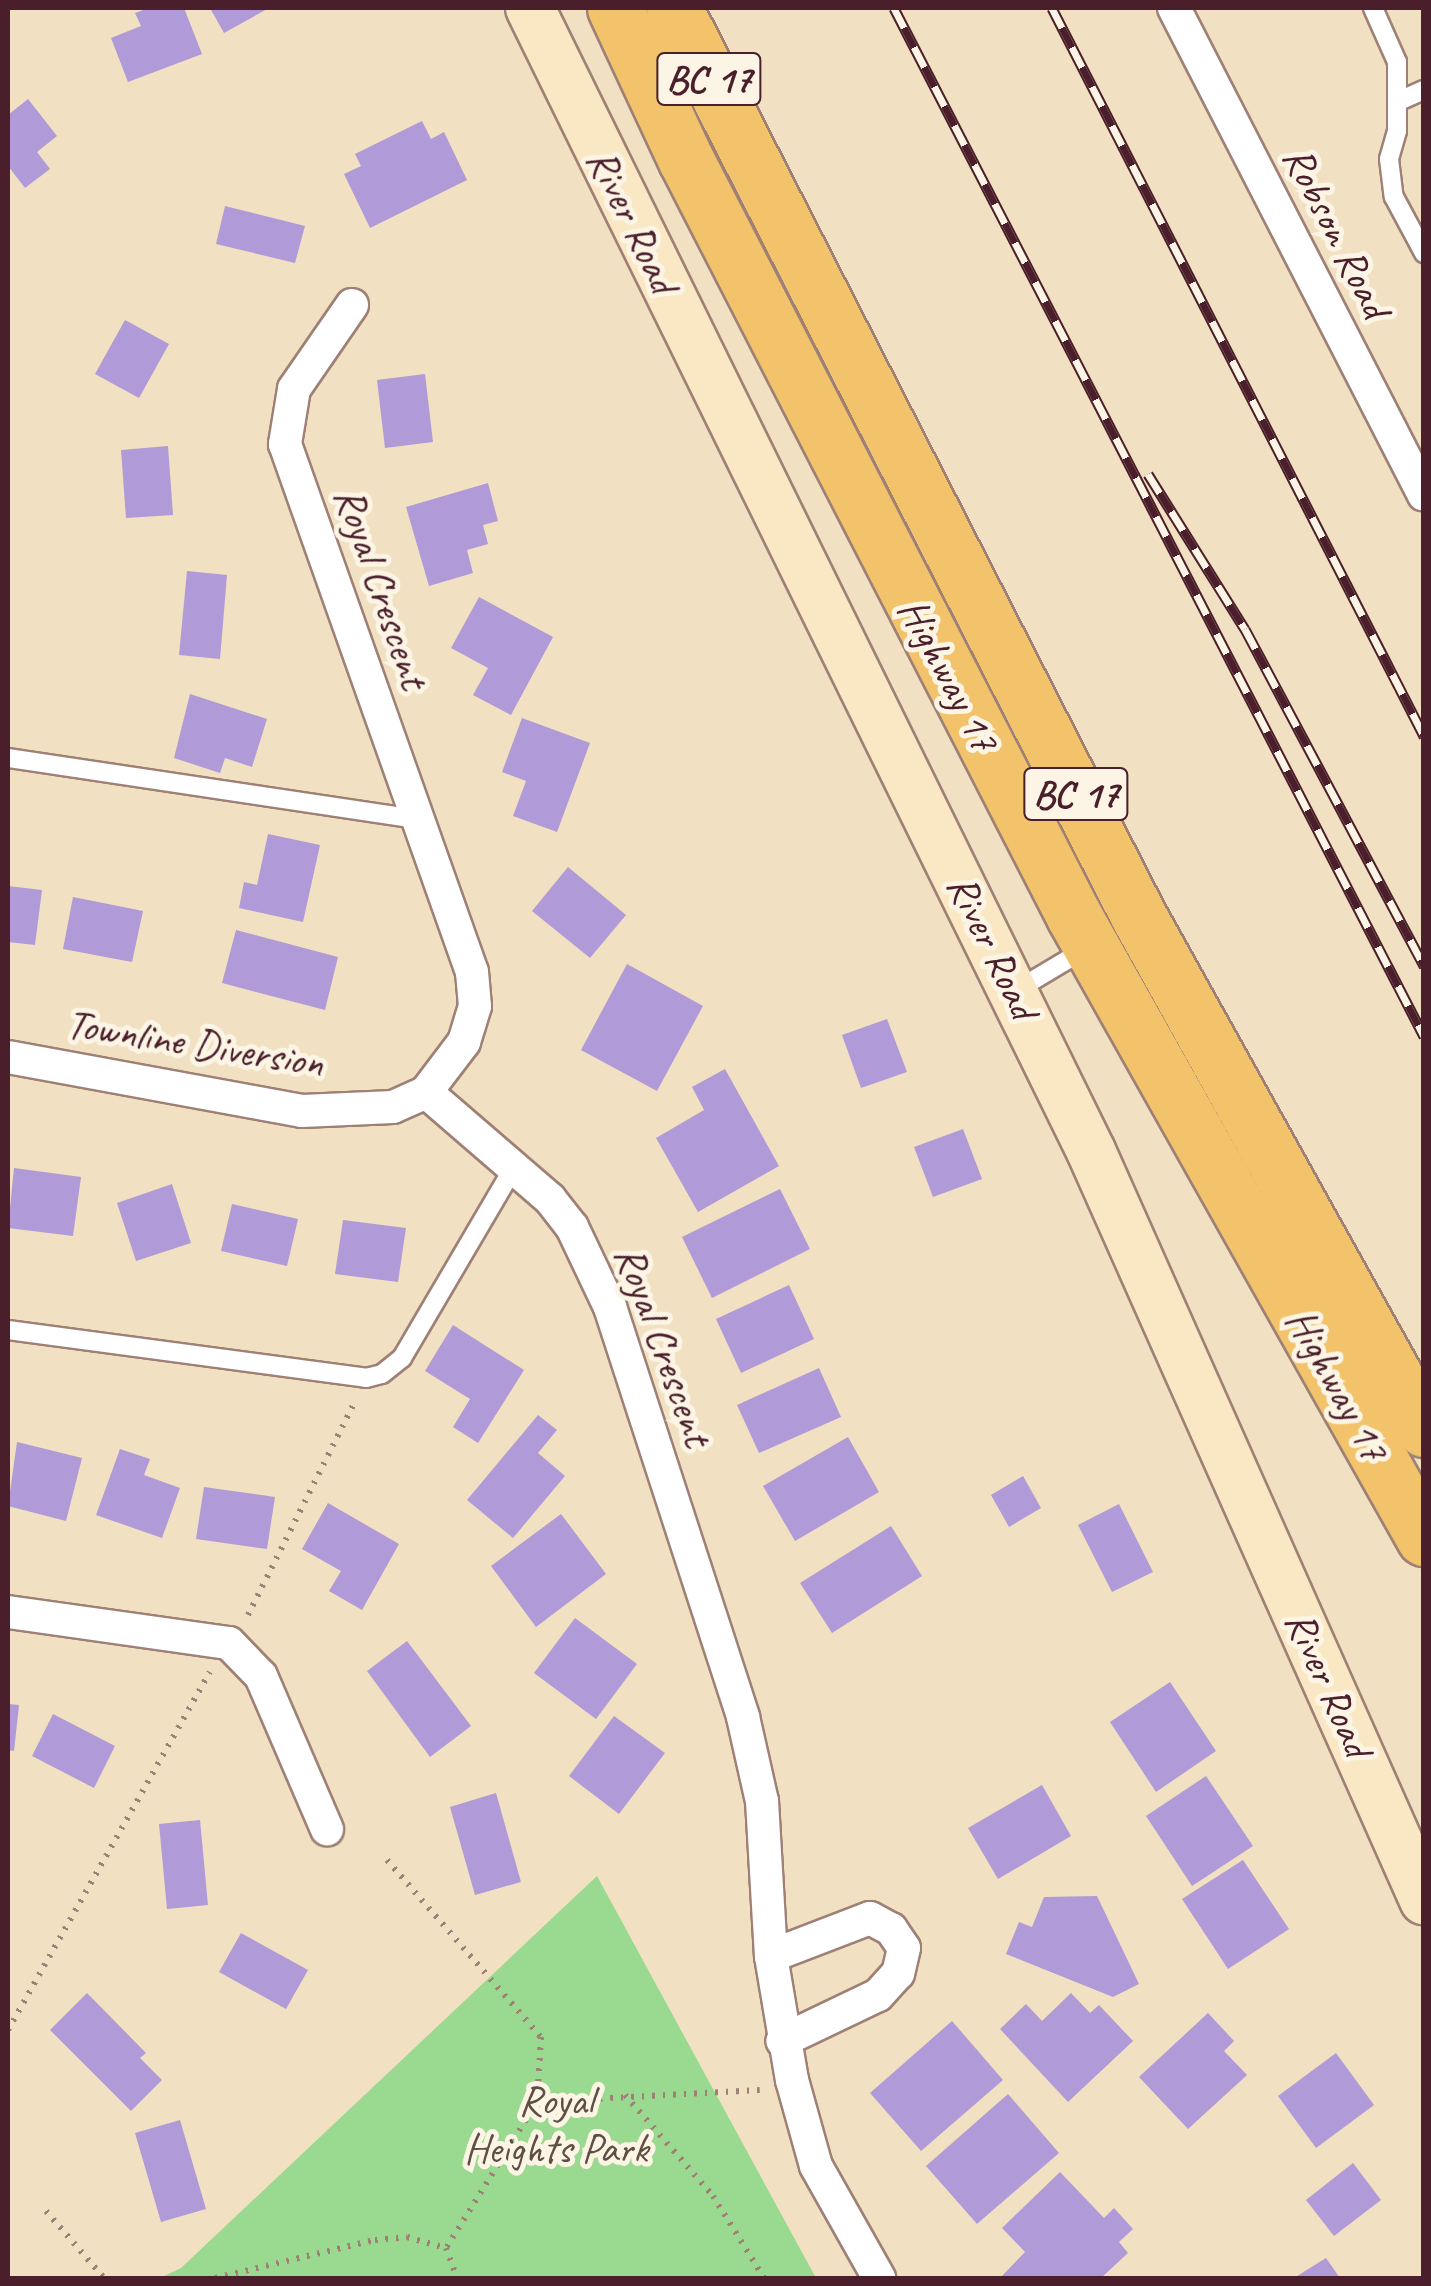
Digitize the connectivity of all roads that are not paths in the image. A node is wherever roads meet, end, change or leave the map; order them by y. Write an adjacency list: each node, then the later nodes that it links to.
1 (530, 8): 15 (street, River Road)
2 (615, 8): 14 (highway, Highway 17 / BC 17)
3 (674, 8): 13 (highway, Highway 17 / BC 17)
4 (1174, 8): 10 (street, Robson Road)
5 (1373, 8): 7 (lane)
6 (1424, 90): 7 (lane)
7 (1399, 102): 8 (lane)
8 (1424, 253)
9 (352, 306): 12 (street, Royal Crescent)
10 (1424, 495)
11 (8, 758): 12 (lane)
12 (416, 818): 17 (street, Royal Crescent)
13 (1139, 917): 14 (lane); 20 (highway, Highway 17 / BC 17)
14 (1090, 946): 15 (lane); 21 (highway, Highway 17 / BC 17)
15 (1014, 992): 24 (street, River Road)
16 (8, 1056): 17 (street, Townline Diversion)
17 (426, 1092): 18 (street, Royal Crescent)
18 (514, 1167): 19 (lane); 25 (street, Royal Crescent)
19 (8, 1330)
20 (1424, 1429)
21 (1424, 1538)
22 (8, 1612): 23 (street)
23 (327, 1829)
24 (1424, 1900)
25 (771, 1956): 26 (street, Royal Crescent); 26 (street)
26 (782, 2041): 27 (street, Royal Crescent)
27 (879, 2278)

